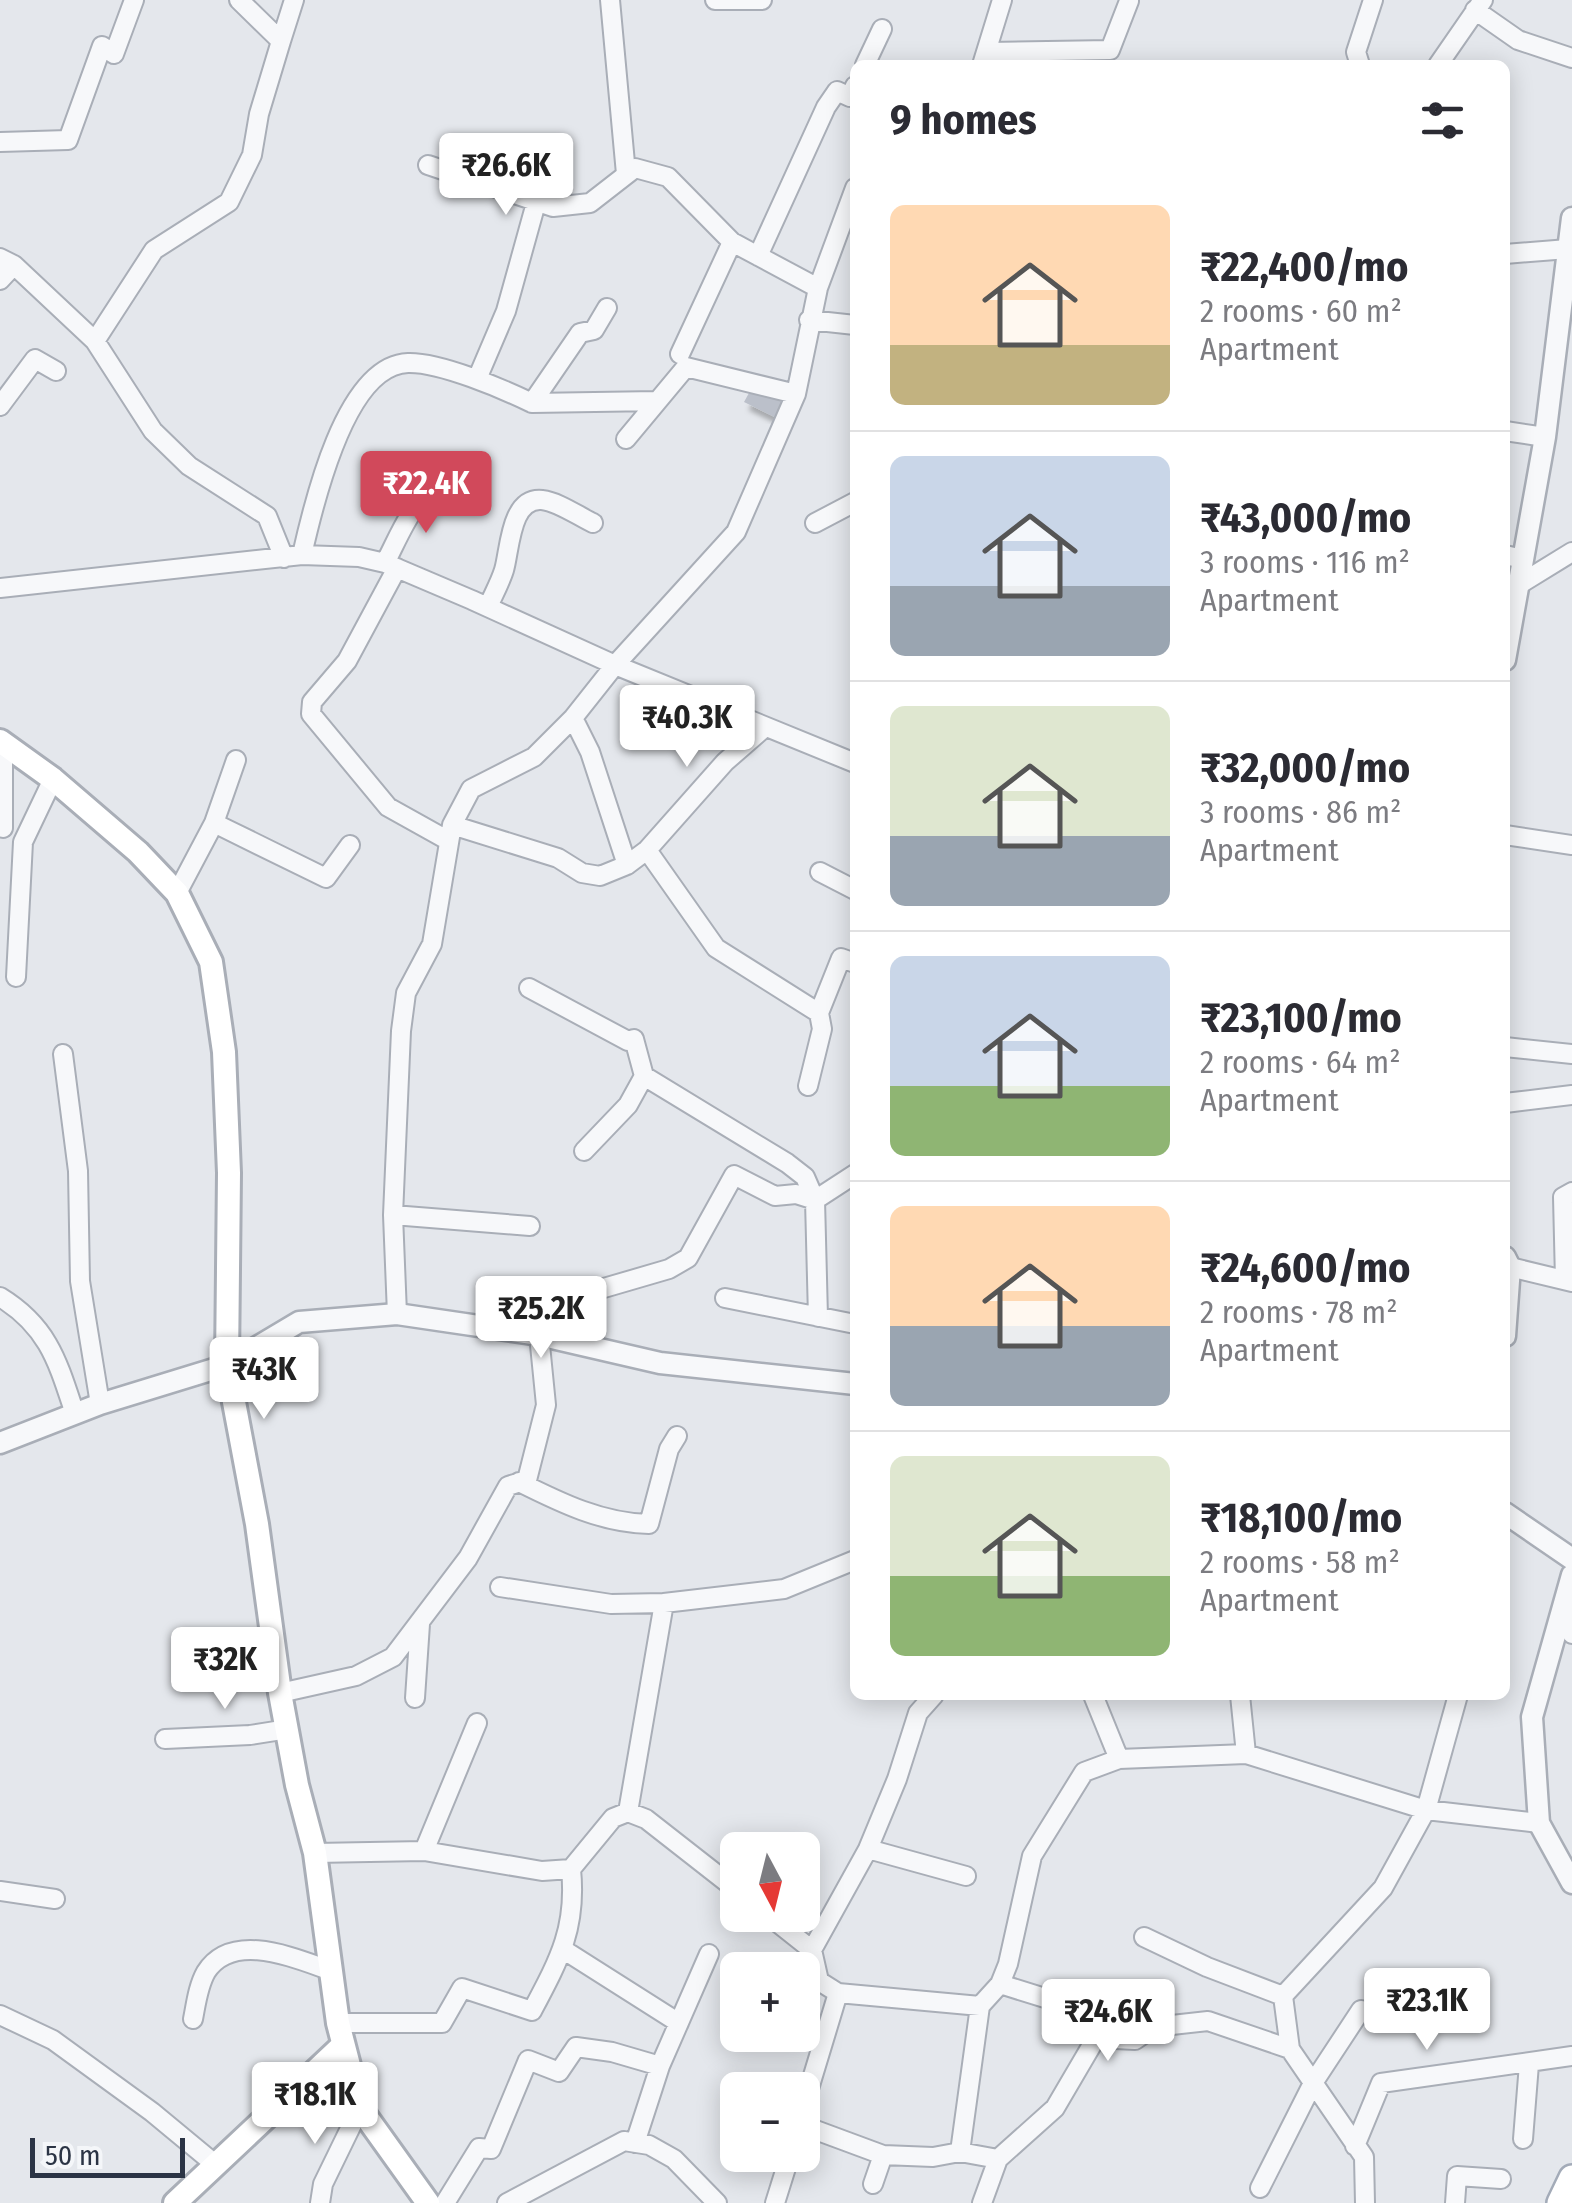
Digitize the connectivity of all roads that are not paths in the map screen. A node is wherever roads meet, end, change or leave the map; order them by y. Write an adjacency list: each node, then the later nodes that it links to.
1 (134, 0): 20 (street)
2 (239, 0): 13 (street)
3 (294, 0): 13 (street)
4 (610, 0): 22 (street)
5 (715, 0): 6 (street)
6 (731, 0): 7 (street)
7 (762, 0)
8 (1002, 0): 15 (street)
9 (1374, 0): 17 (street)
10 (1130, 1): 15 (street)
11 (1479, 5): 14 (street); 18 (street)
12 (882, 29): 16 (street)
13 (280, 41): 37 (street)
14 (1572, 58)
15 (985, 59)
16 (867, 60)
17 (1358, 60)
18 (1441, 60)
19 (850, 96): 29 (street)
20 (0, 142)
21 (428, 165): 24 (street)
22 (626, 174): 24 (street); 26 (street)
23 (850, 202): 32 (street)
24 (536, 203): 40 (street)
25 (1572, 218): 27 (street)
26 (732, 242): 29 (street); 38 (street)
27 (1568, 250): 28 (street); 36 (street)
28 (1510, 254)
29 (758, 256): 32 (street)
30 (7, 261): 31 (street); 37 (street)
31 (0, 280)
32 (818, 288): 34 (street)
33 (607, 308): 43 (street)
34 (809, 320): 35 (street); 41 (street)
35 (850, 324)
36 (1565, 331): 46 (street)
37 (95, 341): 53 (street)
38 (680, 354)
39 (56, 372): 44 (street)
40 (477, 378): 43 (street); 53 (street)
41 (796, 394): 42 (street); 60 (street)
42 (657, 401): 43 (street); 47 (street)
43 (532, 403)
44 (0, 406)
45 (1510, 432): 46 (street)
46 (1545, 437): 54 (street)
47 (626, 439)
48 (446, 481): 55 (street)
49 (850, 505): 51 (street)
50 (593, 523): 58 (street)
51 (816, 524)
52 (1572, 552): 56 (street)
53 (293, 556): 55 (street); 57 (street)
54 (1514, 557): 56 (street)
55 (391, 566): 58 (street); 69 (street)
56 (1520, 584): 59 (street)
57 (0, 588)
58 (488, 607): 60 (street)
59 (1510, 635)
60 (615, 665): 61 (street); 62 (street)
61 (573, 718): 69 (street); 74 (street)
62 (764, 728): 65 (street); 73 (street)
63 (1, 742): 66 (main road); 68 (street)
64 (236, 760): 67 (street)
65 (850, 761)
66 (53, 779): 77 (main road); 79 (street)
67 (214, 824): 71 (street); 77 (street)
68 (0, 826)
69 (451, 833): 74 (street); 93 (street)
70 (1510, 837): 72 (street)
71 (350, 845)
72 (1572, 845)
73 (646, 850): 74 (street); 81 (street)
74 (627, 865)
75 (820, 872): 76 (street)
76 (850, 887)
77 (177, 893): 103 (main road)
78 (850, 961): 81 (street)
79 (16, 978)
80 (529, 988): 85 (street)
81 (819, 1014): 86 (street)
82 (1510, 1047): 84 (street)
83 (63, 1054): 105 (street)
84 (1572, 1054)
85 (644, 1076): 89 (street); 92 (street)
86 (808, 1086)
87 (1572, 1095): 88 (street)
88 (1510, 1101)
89 (584, 1151)
90 (850, 1177): 92 (street)
91 (1572, 1192): 96 (street)
92 (815, 1200): 100 (street); 102 (street)
93 (393, 1215): 94 (street); 99 (street)
94 (530, 1226)
95 (1510, 1263): 96 (street)
96 (1568, 1281)
97 (0, 1298): 106 (street)
98 (725, 1298): 100 (street)
99 (397, 1314): 102 (street); 103 (street)
100 (818, 1317): 101 (street)
101 (850, 1323)
102 (539, 1335): 104 (street); 109 (street)
103 (226, 1365): 105 (street); 119 (main road)
104 (850, 1383)
105 (100, 1404): 106 (street)
106 (75, 1414): 108 (street)
107 (677, 1436): 109 (street)
108 (0, 1443)
109 (519, 1482): 117 (street)
110 (1510, 1516): 111 (street)
111 (1572, 1559)
112 (850, 1562): 116 (street)
113 (1572, 1575): 115 (street)
114 (500, 1586): 116 (street)
115 (1566, 1602): 118 (street); 132 (street)
116 (664, 1604): 131 (street)
117 (420, 1624): 119 (street); 120 (street)
118 (1572, 1634)
119 (280, 1693): 126 (main road)
120 (416, 1698)
121 (930, 1700): 133 (street)
122 (1095, 1700): 129 (street)
123 (1241, 1700): 128 (street)
124 (1457, 1700): 130 (street)
125 (477, 1723): 134 (street)
126 (288, 1728): 127 (street); 135 (main road)
127 (165, 1739)
128 (1246, 1754): 129 (street); 130 (street)
129 (1119, 1759): 148 (street)
130 (1426, 1810): 132 (street); 150 (street)
131 (628, 1812): 136 (street); 138 (street)
132 (1540, 1824): 139 (street)
133 (868, 1849): 137 (street); 145 (street)
134 (424, 1851): 135 (street); 136 (street)
135 (316, 1854): 147 (main road)
136 (571, 1869): 144 (street)
137 (966, 1876)
138 (720, 1877)
139 (1572, 1883)
140 (0, 1891): 141 (street)
141 (56, 1899)
142 (789, 1932): 145 (street)
143 (1144, 1937): 150 (street)
144 (564, 1950): 155 (street); 156 (street)
145 (812, 1950): 149 (street)
146 (709, 1954): 155 (street)
147 (332, 1971): 154 (street); 156 (main road)
148 (1000, 1984): 151 (street); 157 (street)
149 (838, 1992): 151 (street); 162 (street)
150 (1283, 1996): 158 (street)
151 (980, 2006): 169 (street)
152 (1361, 2010): 163 (street)
153 (0, 2016): 172 (street)
154 (193, 2018)
155 (679, 2022): 161 (street)
156 (340, 2035): 164 (main road); 172 (main road)
157 (1096, 2038): 158 (street); 171 (street)
158 (1290, 2049): 163 (street)
159 (1572, 2056): 160 (street)
160 (1528, 2064): 166 (street); 168 (street)
161 (660, 2066): 167 (street); 181 (street)
162 (814, 2072)
163 (1313, 2083): 168 (street); 177 (street)
164 (360, 2108): 179 (street); 180 (main road)
165 (820, 2132): 170 (street)
166 (1523, 2139)
167 (635, 2143): 182 (street); 183 (street)
168 (1355, 2146): 186 (street)
169 (960, 2152): 170 (street); 171 (street)
170 (883, 2155): 176 (street)
171 (998, 2159): 185 (street)
172 (216, 2165): 178 (main road)
173 (785, 2172): 184 (street)
174 (1572, 2178): 188 (main road)
175 (1500, 2179): 187 (street)
176 (872, 2184)
177 (1260, 2188)
178 (175, 2203)
179 (320, 2203)
180 (428, 2203)
181 (446, 2203)
182 (507, 2203)
183 (716, 2203)
184 (775, 2203)
185 (982, 2203)
186 (1365, 2203)
187 (1455, 2203)
188 (1560, 2203)

